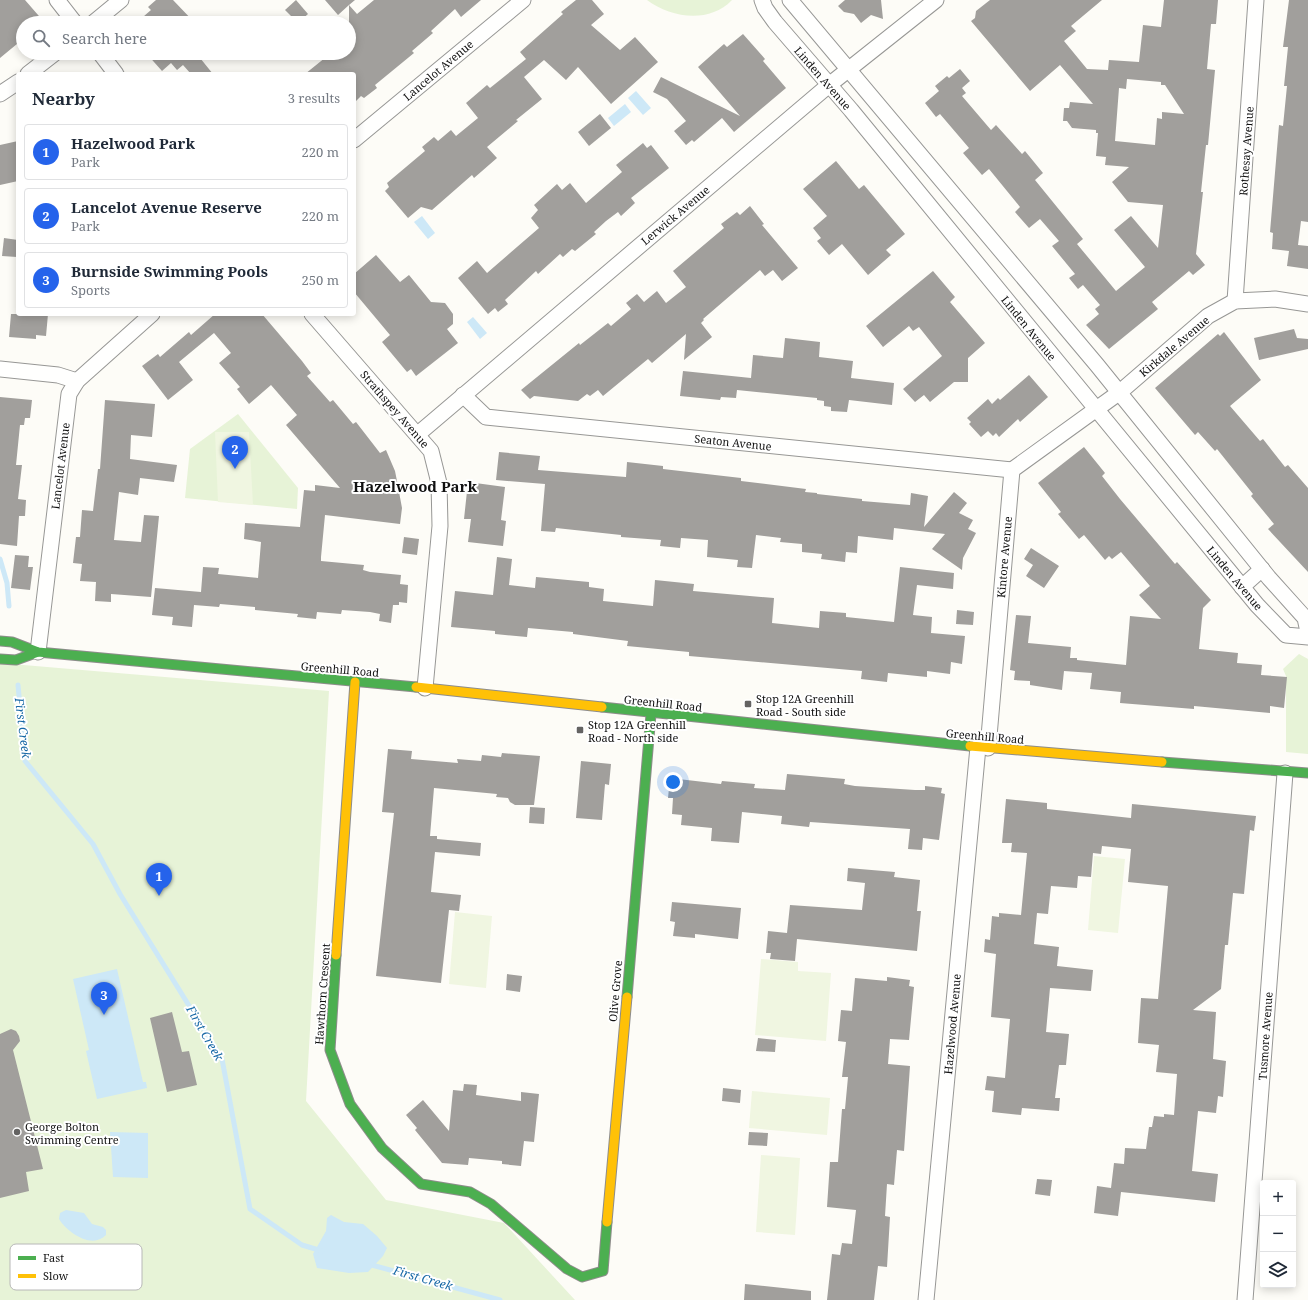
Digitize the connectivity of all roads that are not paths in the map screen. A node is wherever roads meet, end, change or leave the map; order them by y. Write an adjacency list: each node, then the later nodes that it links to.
1 (57, 0): 8 (street)
2 (121, 0): 9 (street)
3 (523, 0): 18 (street, Lancelot Avenue)
4 (762, 0): 16 (street, Linden Avenue)
5 (790, 0): 12 (street)
6 (936, 0): 12 (street, Lerwick Avenue)
7 (1256, 0): 19 (street, Rothesay Avenue)
8 (70, 16)
9 (102, 16)
10 (46, 60): 13 (street)
11 (105, 60): 14 (street)
12 (850, 69): 16 (street, Lerwick Avenue); 25 (street)
13 (31, 72)
14 (114, 72)
15 (16, 83): 17 (street)
16 (829, 85): 26 (street, Lerwick Avenue); 27 (street, Linden Avenue)
17 (0, 94)
18 (356, 138)
19 (1235, 302): 20 (street, Kirkdale Avenue); 25 (street, Kirkdale Avenue)
20 (1308, 304)
21 (150, 316): 24 (street, Lancelot Avenue)
22 (314, 316): 28 (street, Strathspey Avenue)
23 (0, 369): 24 (street)
24 (77, 381): 35 (street, Lancelot Avenue)
25 (1120, 392): 27 (street, Kirkdale Avenue); 30 (street)
26 (464, 395): 28 (street, Lerwick Avenue); 29 (street, Seaton Avenue)
27 (1097, 410): 29 (street); 31 (street, Linden Avenue)
28 (418, 434): 38 (street, Strathspey Avenue)
29 (1012, 470): 40 (street, Kintore Avenue)
30 (1262, 569): 31 (street); 32 (street)
31 (1242, 587): 33 (street, Linden Avenue)
32 (1308, 632)
33 (1308, 637)
34 (0, 641): 35 (main road, Greenhill Road)
35 (38, 652): 36 (main road, Greenhill Road); 37 (main road, Greenhill Road)
36 (0, 659)
37 (355, 682): 38 (main road, Greenhill Road); 44 (main road, Hawthorn Crescent)
38 (425, 688): 39 (main road, Greenhill Road)
39 (651, 714): 40 (main road, Greenhill Road); 44 (main road, Olive Grove)
40 (983, 748): 41 (main road, Greenhill Road); 45 (street, Hazelwood Avenue)
41 (1285, 773): 42 (main road, Greenhill Road); 43 (main road, Greenhill Road); 46 (street, Tusmore Avenue)
42 (1308, 773)
43 (1308, 777)
44 (603, 1271)
45 (926, 1300)
46 (1245, 1300)

